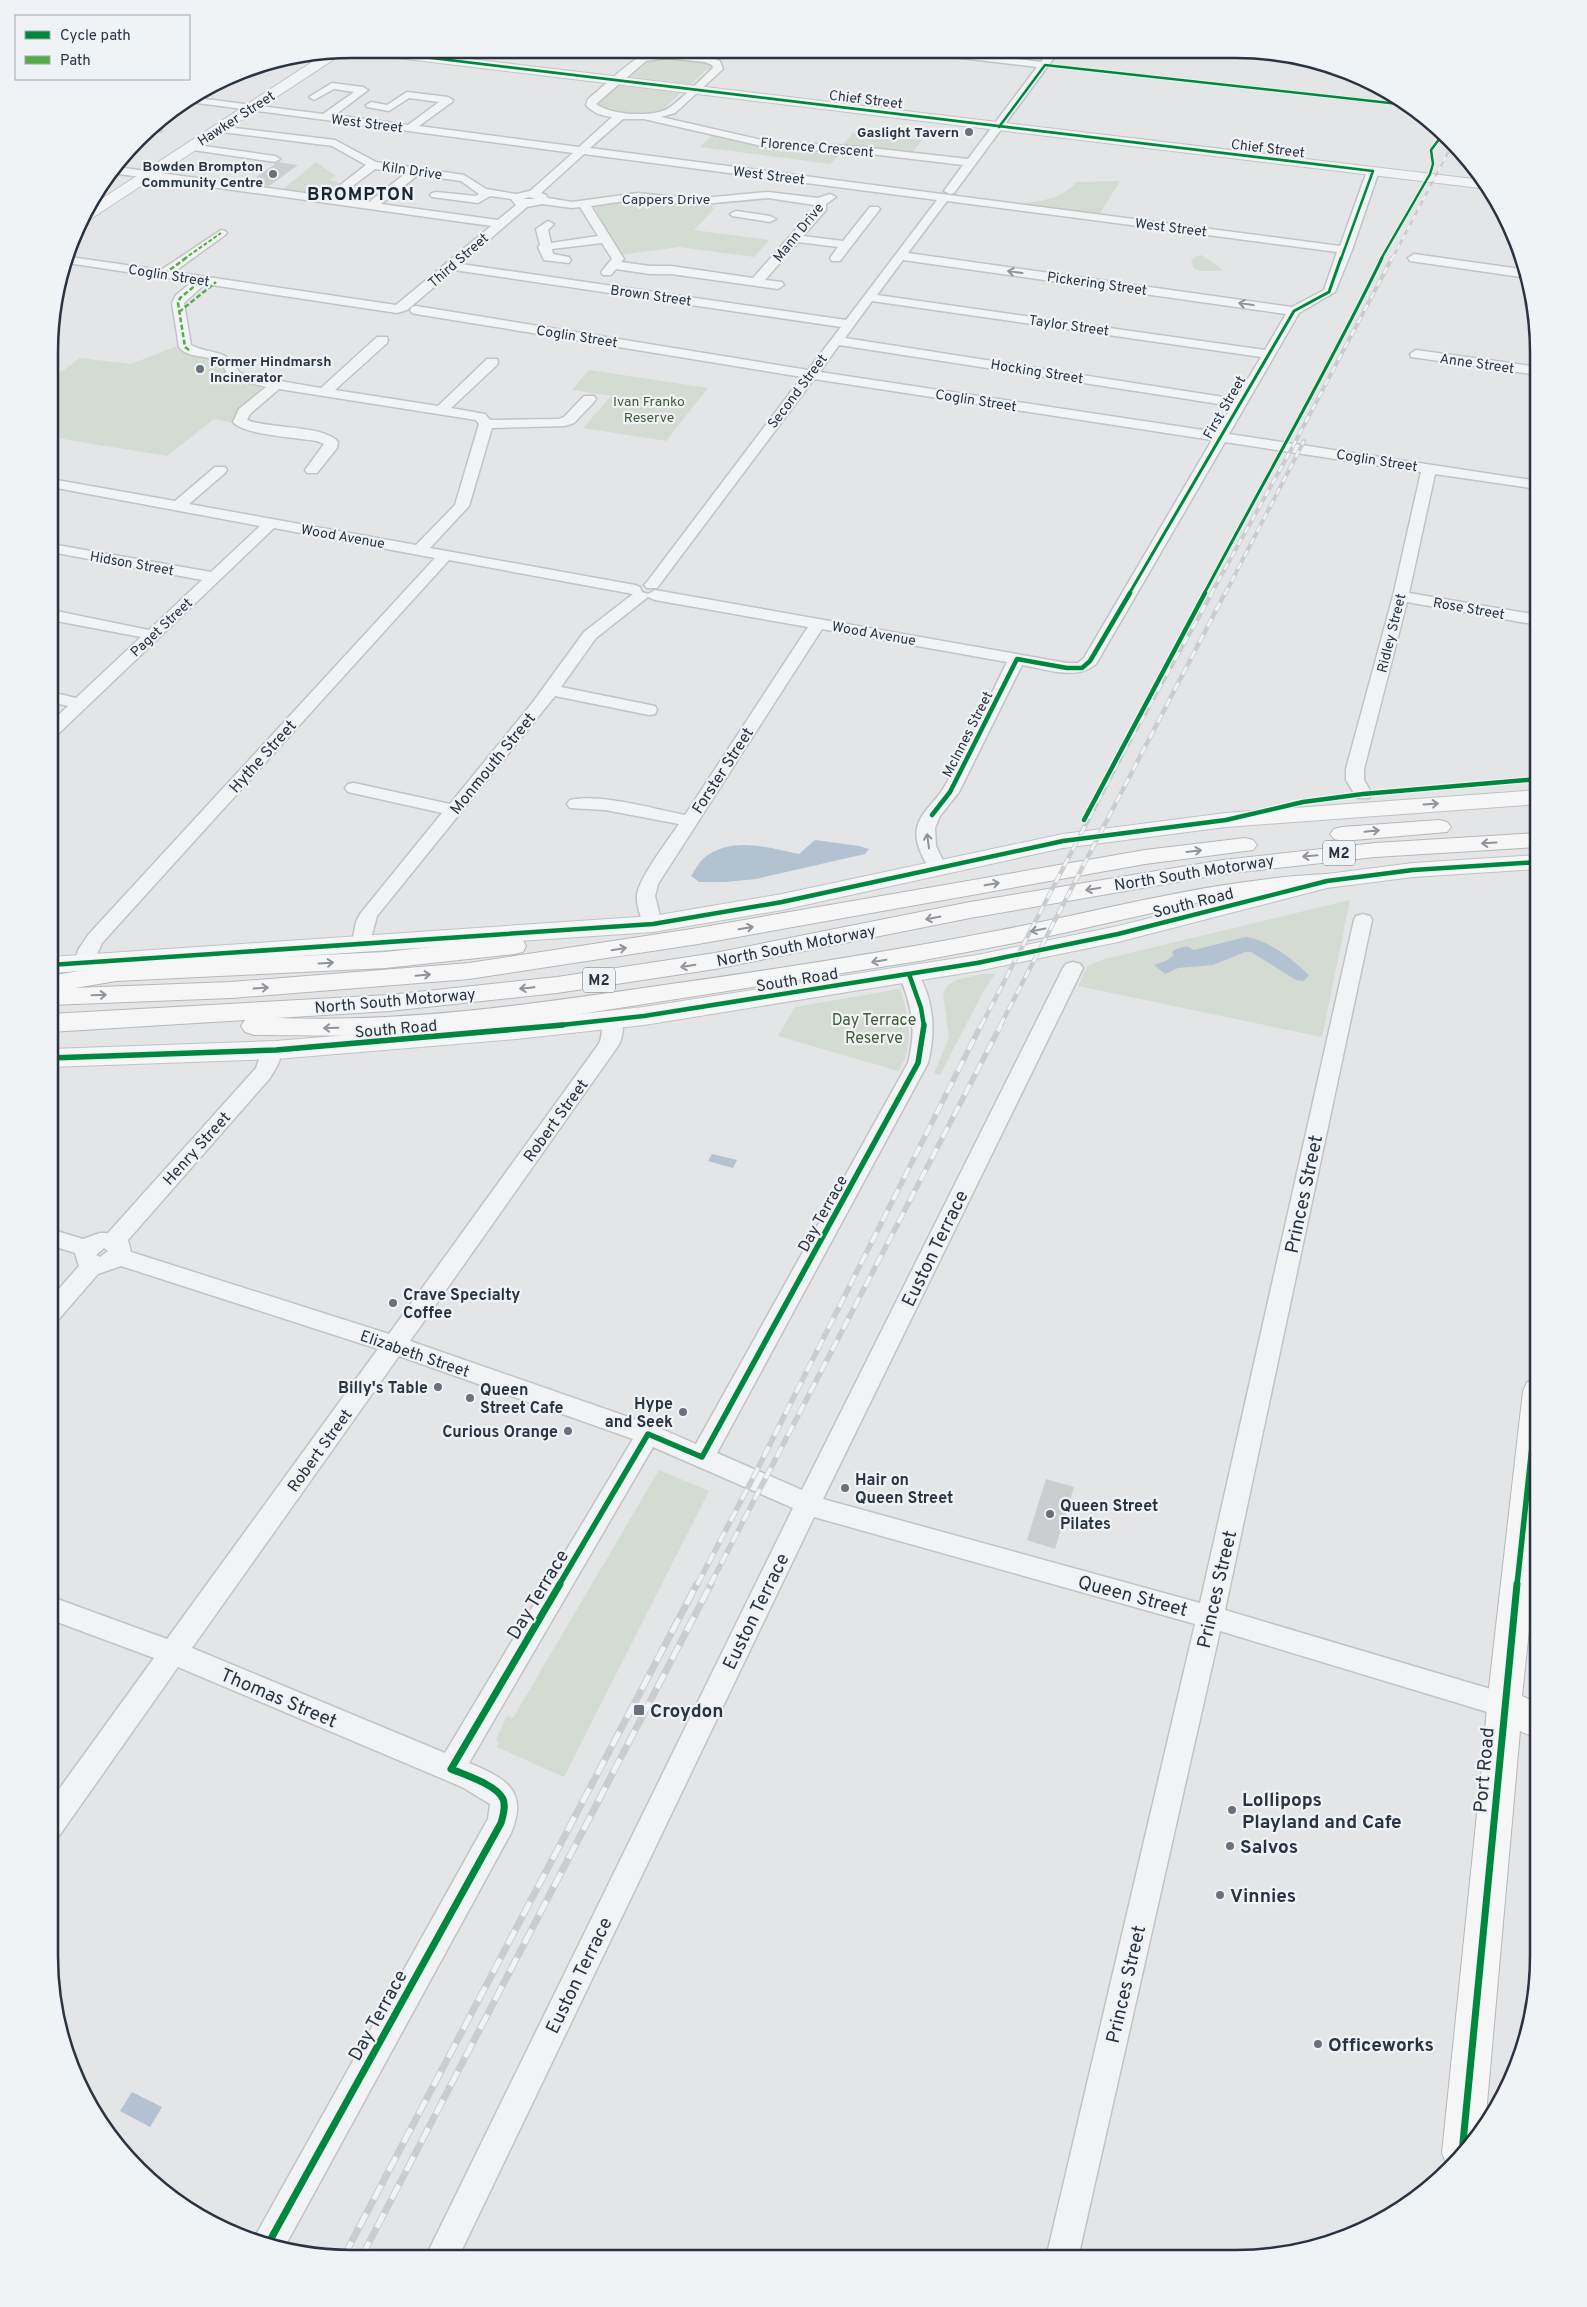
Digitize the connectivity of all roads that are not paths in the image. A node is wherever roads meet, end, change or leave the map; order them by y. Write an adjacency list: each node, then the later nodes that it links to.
1 (432, 58): 8 (street, Chief Street)
2 (646, 58): 8 (street)
3 (698, 58): 9 (street)
4 (987, 58): 7 (street)
5 (1050, 58): 7 (street, Second Street)
6 (326, 59): 13 (street, Hawker Street)
7 (1045, 65): 17 (street, Second Street)
8 (617, 80): 9 (street, Chief Street); 14 (street, Florence Crescent)
9 (695, 90): 15 (street); 17 (street, Chief Street)
10 (314, 97): 16 (street)
11 (199, 101): 13 (street, West Street)
12 (371, 105): 19 (street)
13 (251, 108): 16 (street, West Street); 18 (street, Hawker Street)
14 (622, 115): 15 (street, Florence Crescent); 21 (street)
15 (666, 117): 23 (street, Florence Crescent)
16 (324, 118): 19 (street, West Street)
17 (998, 127): 23 (street, Second Street); 27 (street, Chief Street)
18 (218, 129): 20 (street, Hawker Street); 24 (street, Kiln Drive)
19 (409, 129): 21 (street, West Street)
20 (190, 147): 22 (street); 28 (street, Hawker Street)
21 (582, 151): 30 (street, West Street); 37 (street)
22 (275, 159)
23 (971, 163): 35 (street, Second Street)
24 (373, 165): 26 (street, Kiln Drive); 32 (street)
25 (120, 171): 28 (street)
26 (416, 171): 33 (street, Kiln Drive); 42 (street)
27 (1373, 171): 29 (street, Chief Street); 57 (street)
28 (148, 175): 42 (street); 45 (street, Hawker Street)
29 (1477, 184)
30 (842, 185): 35 (street, West Street); 39 (street, Mann Drive)
31 (448, 186): 34 (street)
32 (338, 192)
33 (487, 193): 34 (street); 38 (street, Kiln Drive)
34 (436, 194): 40 (street)
35 (947, 194): 57 (street, West Street); 58 (street, Second Street)
36 (774, 196): 39 (street, Cappers Drive); 41 (street, Cappers Drive); 48 (street)
37 (537, 198): 38 (street); 41 (street, Cappers Drive)
38 (520, 201): 50 (street, Third Street)
39 (820, 202): 53 (street, Mann Drive)
40 (425, 204)
41 (584, 204): 54 (street)
42 (371, 206): 50 (street)
43 (860, 207): 44 (street)
44 (874, 209): 46 (street); 55 (street)
45 (94, 210)
46 (888, 211)
47 (736, 214): 48 (street)
48 (755, 217): 49 (street)
49 (770, 219)
50 (500, 224): 64 (street, Third Street)
51 (548, 224): 56 (street)
52 (221, 233): 67 (street)
53 (794, 238): 55 (street); 70 (street, Mann Drive)
54 (606, 239): 56 (street); 63 (street)
55 (846, 245): 59 (street)
56 (544, 247): 62 (street)
57 (1346, 250): 77 (street)
58 (901, 256): 74 (street, Second Street); 77 (street, Pickering Street, one-way to 58)
59 (836, 258)
60 (1414, 258): 66 (street)
61 (72, 260): 67 (street, Coglin Street)
62 (565, 260)
63 (614, 265): 65 (street); 72 (street)
64 (453, 266): 72 (street, Brown Street); 75 (street, Third Street)
65 (691, 273): 70 (street); 73 (street)
66 (1518, 273)
67 (164, 274): 68 (street, Coglin Street)
68 (202, 280): 69 (street, Coglin Street); 78 (street)
69 (216, 282): 75 (street, Coglin Street); 78 (street)
70 (757, 282): 71 (street)
71 (778, 285)
72 (591, 286): 73 (street, Brown Street)
73 (669, 297): 79 (street, Brown Street)
74 (869, 297): 79 (street, Second Street); 82 (street, Taylor Street)
75 (388, 308)
76 (416, 310): 86 (street, Coglin Street)
77 (1294, 311): 82 (street, First Street)
78 (179, 312): 87 (street)
79 (849, 324): 81 (street, Second Street)
80 (382, 340): 88 (street)
81 (836, 341): 86 (street, Second Street); 90 (street, Hocking Street)
82 (1268, 354): 90 (street, First Street)
83 (1416, 354): 85 (street, Anne Street)
84 (492, 362): 91 (street)
85 (1530, 370)
86 (810, 374): 93 (street, Coglin Street); 107 (street, Second Street)
87 (276, 385): 88 (street); 96 (street)
88 (325, 392): 91 (street)
89 (589, 399): 92 (street)
90 (1239, 402): 93 (street, First Street)
91 (441, 411): 92 (street)
92 (486, 424): 102 (street)
93 (1219, 436): 94 (street, Coglin Street); 114 (street, First Street)
94 (1429, 468): 98 (street, Coglin Street); 108 (street, Ridley Street)
95 (220, 470): 99 (street)
96 (312, 470)
97 (58, 484): 99 (street, Wood Avenue)
98 (1530, 484)
99 (178, 506): 100 (street, Wood Avenue)
100 (271, 524): 102 (street, Wood Avenue); 106 (street, Paget Street)
101 (58, 549): 103 (street, Hidson Street)
102 (421, 549): 104 (street, Wood Avenue)
103 (66, 551): 105 (street); 106 (street, Hidson Street)
104 (447, 554): 107 (street, Wood Avenue); 136 (street, Hythe Street)
105 (58, 558)
106 (214, 577): 112 (street, Paget Street)
107 (646, 592): 111 (street, Wood Avenue); 115 (street, Monmouth Street)
108 (1401, 596): 110 (street, Rose Street); 122 (street, Ridley Street)
109 (58, 616): 112 (street)
110 (1530, 619)
111 (818, 622): 113 (street, Wood Avenue); 127 (street, Forster Street)
112 (153, 635): 117 (street, Paget Street)
113 (1017, 659): 114 (street, Wood Avenue); 131 (street, McInnes Street, one-way to 113)
114 (1090, 662)
115 (550, 690): 118 (street); 125 (street, Monmouth Street)
116 (58, 699): 117 (street)
117 (80, 704): 119 (street, Paget Street)
118 (649, 710)
119 (58, 724)
120 (1530, 781): 122 (main road)
121 (354, 788): 125 (street)
122 (1363, 794): 126 (main road)
123 (1530, 798): 126 (main road, one-way to 123)
124 (576, 804): 127 (street)
125 (454, 810): 135 (street, Monmouth Street)
126 (1226, 820): 131 (main road)
127 (689, 821): 134 (street, Forster Street)
128 (1530, 822): 141 (main road, North South Motorway / M2, one-way to 128)
129 (1530, 840): 143 (main road, North South Motorway / M2, one-way to 143)
130 (1530, 863): 132 (main road, South Road)
131 (937, 867): 134 (main road)
132 (1327, 881): 139 (main road, South Road); 143 (main road, one-way to 143)
133 (1363, 920): 160 (street, Princes Street)
134 (653, 924): 135 (main road); 140 (main road, one-way to 134)
135 (362, 942): 136 (main road)
136 (85, 962): 137 (main road)
137 (58, 964)
138 (1073, 968): 156 (street, Euston Terrace)
139 (909, 974): 142 (main road, South Road); 153 (street, Day Terrace)
140 (58, 982)
141 (58, 997)
142 (613, 1020): 145 (main road, South Road); 151 (street, Robert Street)
143 (86, 1022): 144 (main road, North South Motorway / M2)
144 (58, 1023)
145 (271, 1050): 146 (main road, South Road); 148 (street, Henry Street)
146 (58, 1058)
147 (58, 1241): 149 (street)
148 (116, 1248): 149 (street); 151 (street, Elizabeth Street)
149 (90, 1257): 150 (street)
150 (58, 1303)
151 (395, 1345): 152 (street, Elizabeth Street); 161 (street, Robert Street)
152 (648, 1434): 153 (street, Elizabeth Street); 163 (street, Day Terrace)
153 (702, 1457): 155 (street, Elizabeth Street)
154 (1530, 1467): 157 (main road, Port Road)
155 (763, 1483): 156 (street, Queen Street)
156 (808, 1503): 160 (street, Queen Street); 168 (street, Euston Terrace)
157 (1518, 1583): 158 (main road); 162 (main road, Port Road)
158 (1530, 1599)
159 (58, 1610): 161 (street, Thomas Street)
160 (1210, 1617): 162 (street, Queen Street); 169 (street, Princes Street)
161 (173, 1653): 163 (street, Thomas Street); 165 (street, Robert Street)
162 (1521, 1710): 166 (main road, Port Road)
163 (451, 1769): 164 (street, Thomas Street)
164 (503, 1799): 167 (street, Day Terrace)
165 (58, 1813)
166 (1463, 2141)
167 (271, 2238)
168 (445, 2250)
169 (1064, 2250)

